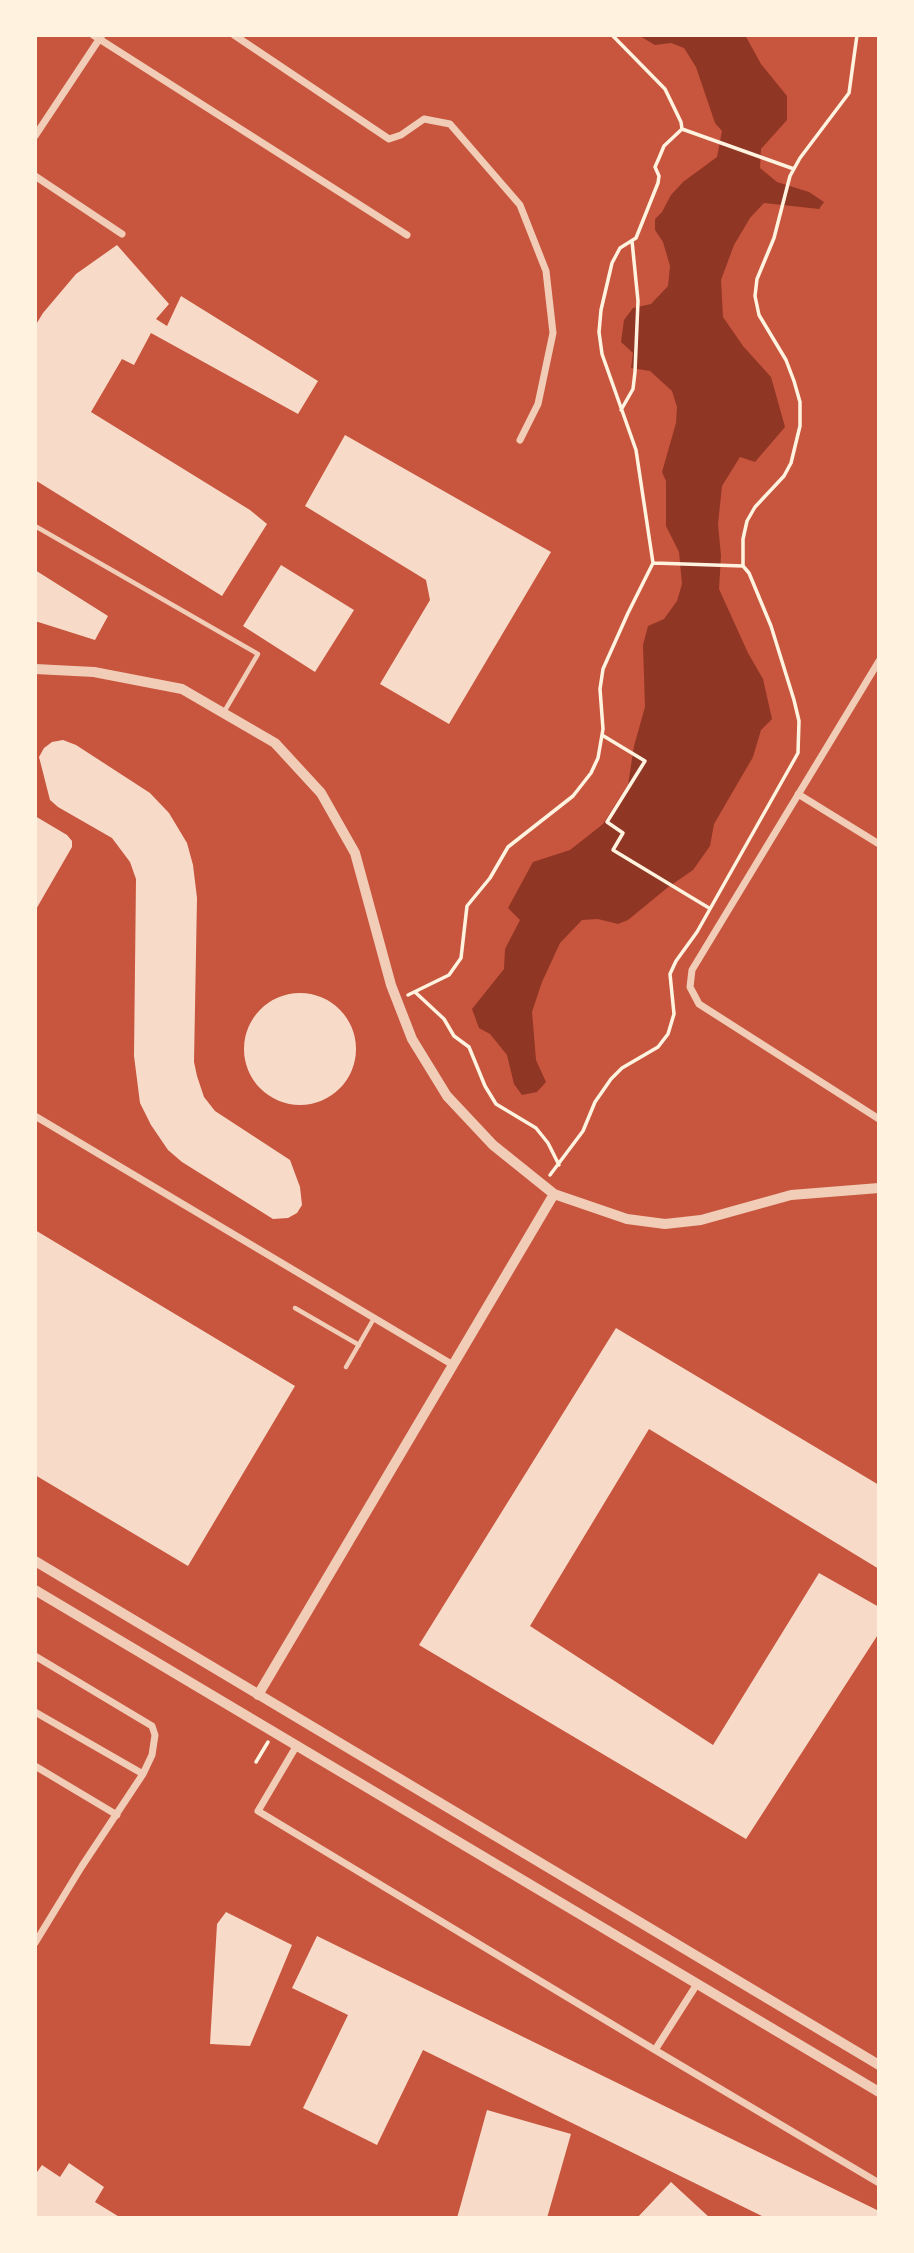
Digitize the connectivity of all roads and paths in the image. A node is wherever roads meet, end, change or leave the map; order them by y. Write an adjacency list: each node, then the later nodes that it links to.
1 (234, 35): 13 (street)
2 (612, 35): 5 (path)
3 (857, 35): 7 (path)
4 (98, 36): 6 (street); 10 (street)
5 (682, 129): 7 (path); 11 (path)
6 (35, 136)
7 (794, 169): 16 (path)
8 (35, 176): 9 (street)
9 (122, 234)
10 (407, 235)
11 (632, 241): 12 (path); 12 (path)
12 (621, 410): 15 (path)
13 (520, 440)
14 (35, 526): 20 (lane)
15 (653, 563): 16 (path); 21 (path)
16 (743, 566): 24 (path)
17 (879, 661): 19 (street)
18 (35, 668): 20 (street)
19 (876, 672): 22 (street)
20 (223, 713): 26 (street)
21 (602, 735): 24 (path); 25 (path)
22 (798, 794): 23 (street); 28 (street)
23 (879, 844)
24 (709, 908): 29 (path)
25 (415, 992): 26 (path); 29 (path)
26 (397, 1000): 30 (street)
27 (35, 1116): 34 (street)
28 (879, 1119)
29 (559, 1165): 30 (path)
30 (541, 1183): 32 (street)
31 (879, 1188): 32 (street)
32 (554, 1194): 36 (street)
33 (295, 1308): 35 (lane)
34 (373, 1320): 35 (lane); 36 (street)
35 (359, 1345): 37 (lane)
36 (453, 1365): 41 (street)
37 (346, 1367)
38 (35, 1561): 41 (street)
39 (35, 1590): 43 (street)
40 (35, 1656): 47 (street)
41 (258, 1695): 52 (street)
42 (35, 1712): 47 (street)
43 (274, 1731): 44 (street); 45 (path)
44 (297, 1745): 50 (street); 51 (street)
45 (256, 1762)
46 (35, 1766): 48 (street)
47 (143, 1774): 48 (street)
48 (117, 1815): 49 (street)
49 (35, 1943)
50 (697, 1984): 51 (street); 53 (street)
51 (655, 2050): 54 (street)
52 (879, 2065)
53 (879, 2092)
54 (879, 2183)

